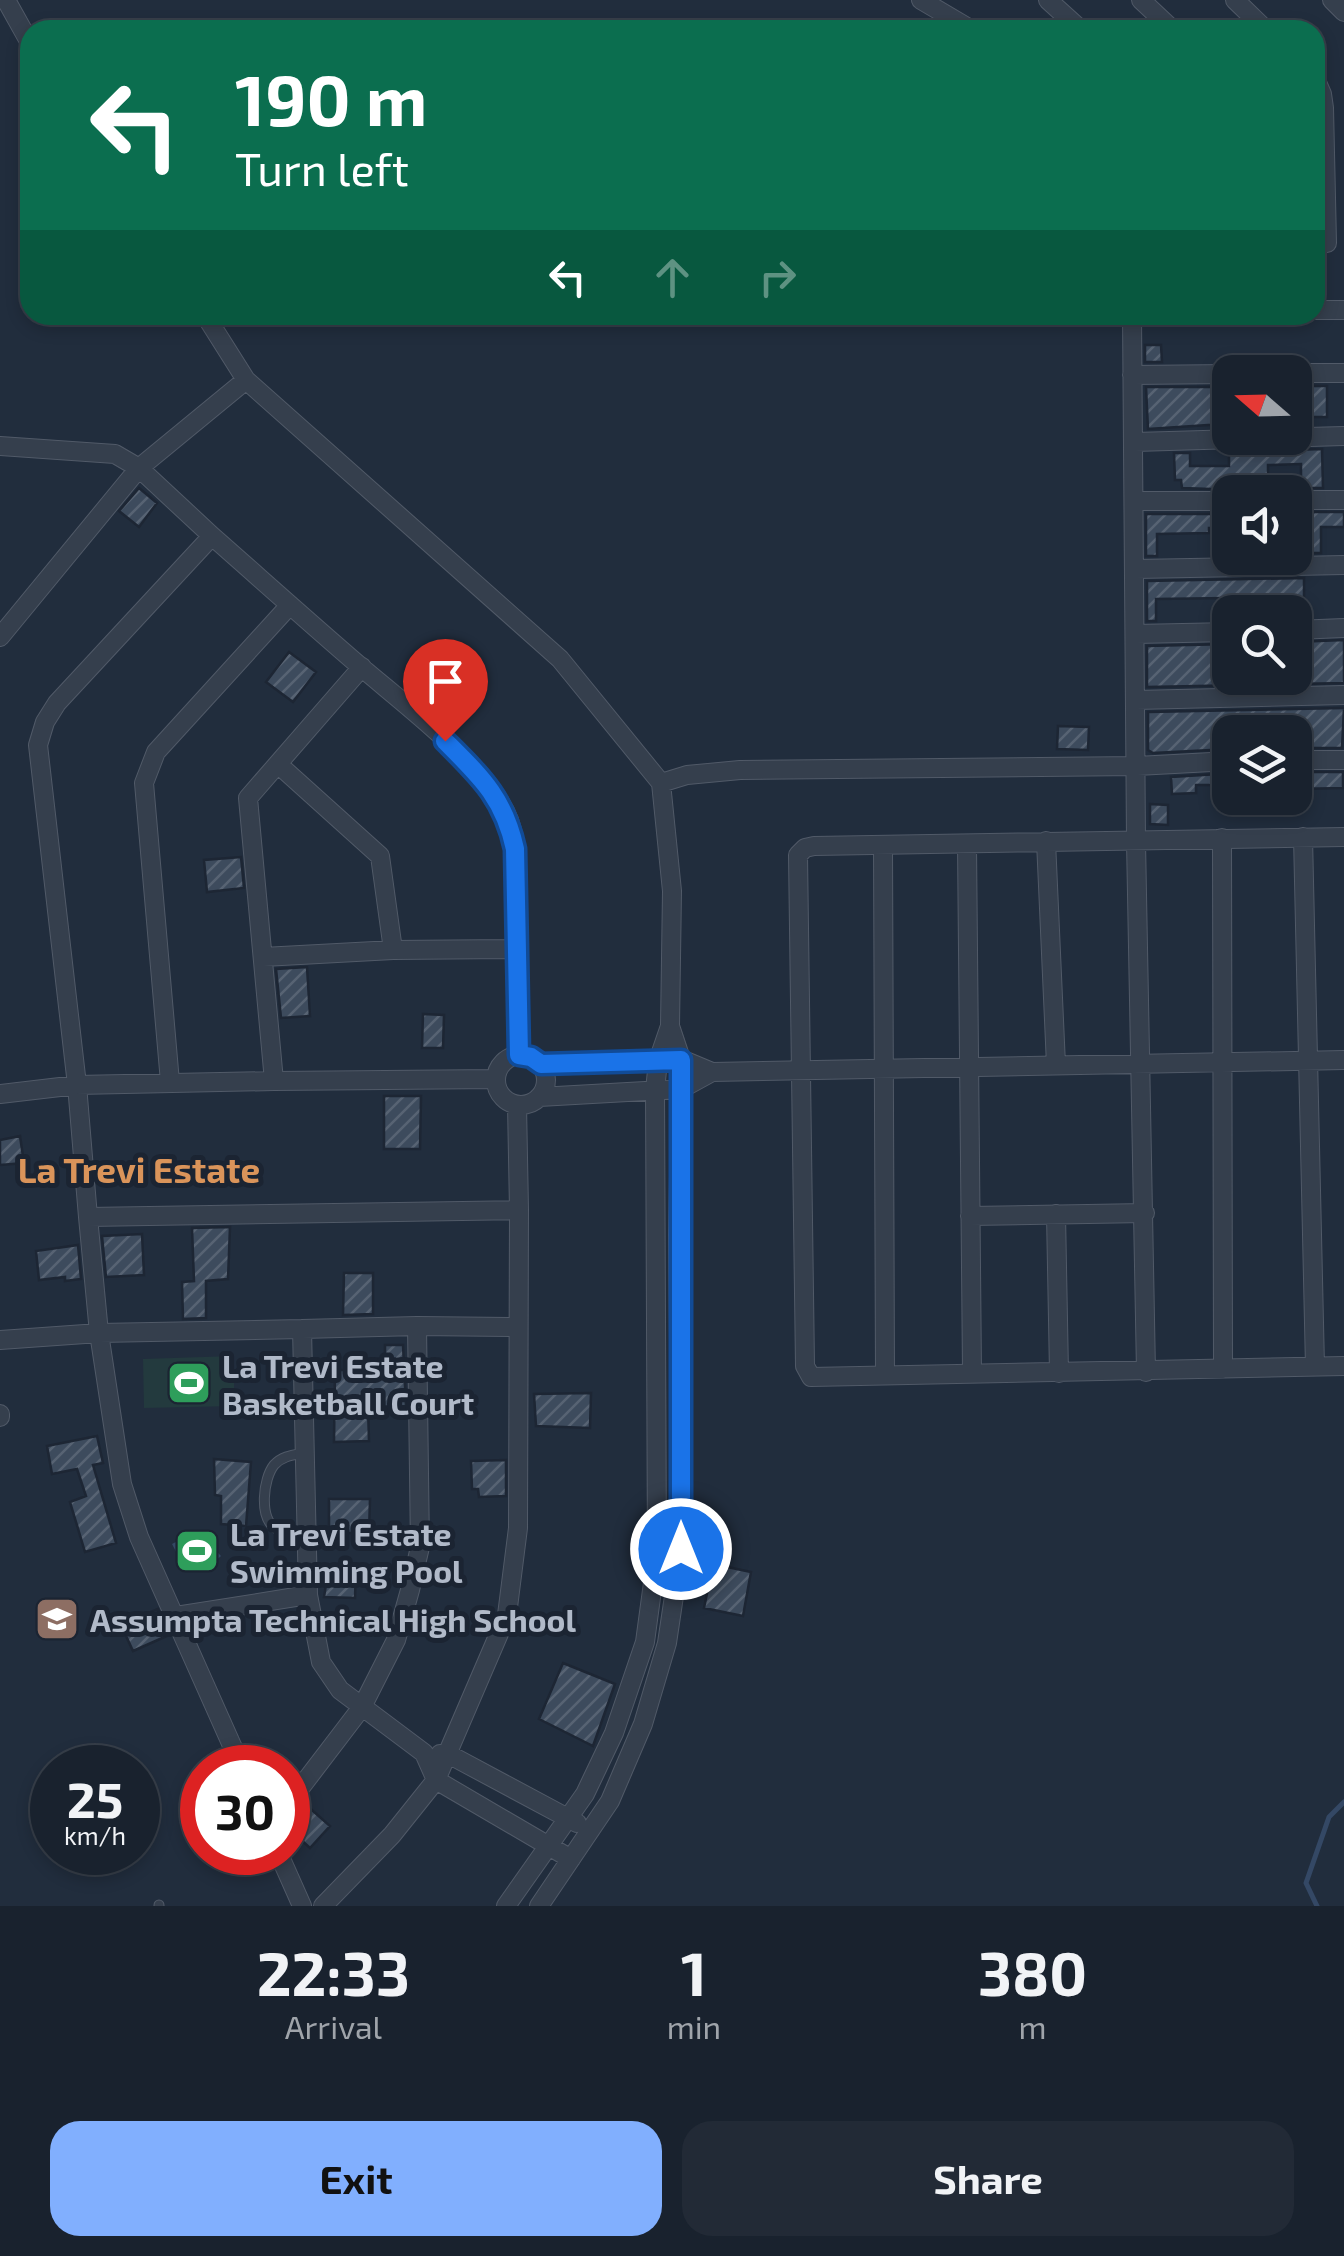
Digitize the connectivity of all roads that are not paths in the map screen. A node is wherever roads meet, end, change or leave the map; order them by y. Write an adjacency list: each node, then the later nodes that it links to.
1 (6, 0): 12 (street)
2 (921, 0): 8 (street)
3 (1048, 0): 9 (street)
4 (1141, 0): 10 (street)
5 (1235, 0): 11 (street)
6 (1332, 0): 7 (street)
7 (1344, 12)
8 (955, 20)
9 (1070, 20)
10 (1162, 20)
11 (1256, 20)
12 (20, 24)
13 (1325, 142): 14 (street)
14 (1328, 243)
15 (211, 325): 21 (street)
16 (1132, 325): 20 (street)
17 (1312, 373): 18 (street)
18 (1344, 373)
19 (1212, 374): 20 (street)
20 (1132, 375): 23 (street)
21 (246, 380): 25 (street); 47 (street)
22 (1344, 436): 23 (street)
23 (1134, 442): 29 (street)
24 (0, 446): 25 (street)
25 (139, 468): 30 (street); 38 (street)
26 (1312, 500): 27 (street)
27 (1344, 500)
28 (1212, 501): 29 (street)
29 (1135, 502): 32 (street)
30 (212, 536): 33 (street); 75 (street)
31 (1344, 565): 32 (street)
32 (1136, 569): 37 (street)
33 (290, 604): 39 (street); 74 (street)
34 (1344, 628): 35 (street)
35 (1312, 629)
36 (1212, 632): 37 (street)
37 (1136, 634): 41 (street)
38 (0, 637)
39 (362, 667): 45 (street); 55 (street)
40 (1344, 695): 41 (street)
41 (1136, 700): 46 (street)
42 (1312, 760): 43 (street)
43 (1344, 760)
44 (1212, 763): 46 (street)
45 (280, 765): 56 (street); 57 (street)
46 (1137, 766): 47 (street); 52 (street)
47 (661, 783): 58 (street)
48 (1344, 837): 50 (street)
49 (1222, 838): 50 (street); 52 (street); 63 (street)
50 (1303, 838): 64 (street)
51 (1046, 841): 52 (street); 53 (street); 67 (street)
52 (1136, 841): 66 (street)
53 (967, 845): 54 (street); 68 (street)
54 (883, 846): 69 (street); 70 (street)
55 (515, 949): 56 (street); 59 (street)
56 (393, 950): 57 (street)
57 (263, 957): 73 (street)
58 (670, 1026): 60 (street); 62 (street)
59 (519, 1055): 65 (street); 72 (street)
60 (681, 1060): 62 (street); 71 (street); 77 (street)
61 (1344, 1060): 64 (street)
62 (658, 1061): 65 (street); 76 (street)
63 (1220, 1062): 64 (street); 66 (street); 93 (street)
64 (1308, 1063): 91 (street)
65 (541, 1064): 79 (street)
66 (1141, 1064): 67 (street); 82 (street)
67 (1056, 1065): 68 (street)
68 (971, 1066): 70 (street); 85 (street)
69 (799, 1071): 70 (street); 71 (street); 96 (street)
70 (886, 1071): 96 (street)
71 (712, 1072): 77 (street)
72 (496, 1079): 73 (street); 80 (street)
73 (274, 1080): 74 (street)
74 (170, 1082): 75 (street)
75 (77, 1085): 78 (street); 84 (street)
76 (656, 1090): 77 (street); 79 (street); 101 (street)
77 (680, 1090): 100 (street)
78 (0, 1094)
79 (539, 1098): 80 (street)
80 (517, 1105): 81 (street)
81 (519, 1210): 84 (street); 87 (street)
82 (1144, 1213): 83 (street); 95 (street)
83 (1056, 1214): 85 (street); 97 (street)
84 (88, 1216): 89 (street)
85 (970, 1216): 94 (street)
86 (418, 1326): 87 (street); 88 (street); 104 (street)
87 (518, 1328): 107 (street)
88 (302, 1330): 89 (street); 98 (street)
89 (99, 1333): 90 (street); 103 (street)
90 (0, 1340)
91 (1315, 1366): 92 (street); 93 (street)
92 (1344, 1366)
93 (1223, 1369): 95 (street)
94 (972, 1372): 96 (street); 97 (street)
95 (1146, 1372): 97 (street)
96 (884, 1374)
97 (1059, 1374)
98 (307, 1453): 99 (street); 99 (lane)
99 (308, 1536): 102 (street)
100 (681, 1549): 101 (street); 111 (street)
101 (657, 1552): 110 (street)
102 (308, 1595): 103 (street); 104 (street)
103 (176, 1616): 105 (street)
104 (362, 1707): 106 (street); 108 (street)
105 (232, 1745)
106 (424, 1753): 107 (street); 109 (street)
107 (450, 1755): 109 (street); 110 (street)
108 (310, 1775)
109 (436, 1780): 112 (street); 116 (street)
110 (568, 1818): 111 (street); 112 (street)
111 (590, 1831): 113 (street)
112 (549, 1848): 113 (street); 117 (street)
113 (571, 1859): 118 (street)
114 (288, 1875): 115 (street)
115 (302, 1906)
116 (323, 1906)
117 (506, 1906)
118 (539, 1906)

